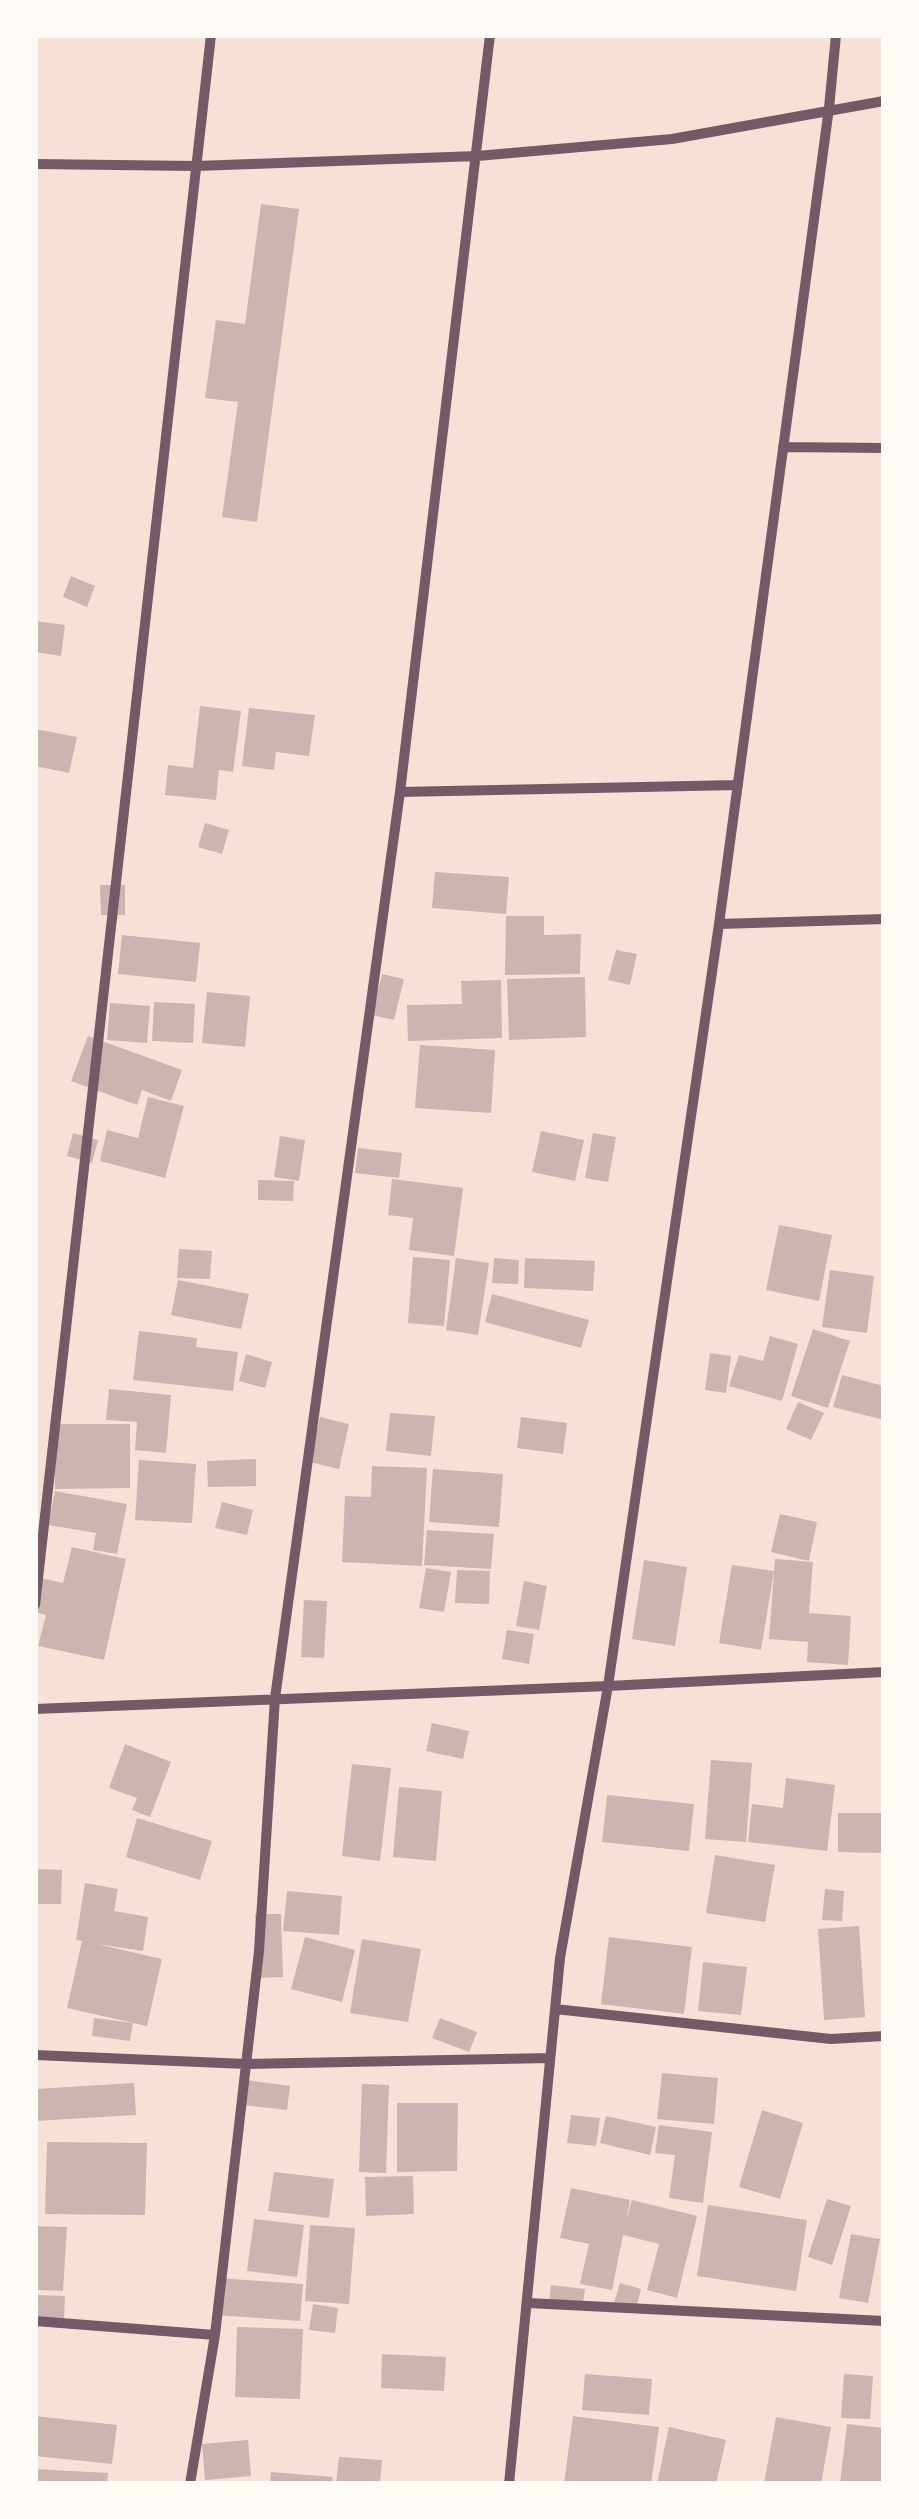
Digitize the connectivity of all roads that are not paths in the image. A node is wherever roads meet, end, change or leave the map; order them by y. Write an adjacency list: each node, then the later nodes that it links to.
1 (211, 35): 8 (street)
2 (490, 35): 6 (street)
3 (836, 35): 5 (street)
4 (884, 101): 5 (street)
5 (829, 108): 6 (street); 9 (street)
6 (478, 156): 8 (street); 12 (street)
7 (35, 164): 8 (street)
8 (196, 166): 15 (street)
9 (784, 447): 10 (street); 11 (street)
10 (884, 448)
11 (738, 784): 12 (street); 14 (street)
12 (400, 792): 18 (street)
13 (884, 919): 14 (street)
14 (719, 924): 17 (street)
15 (35, 1605)
16 (884, 1672): 17 (street)
17 (608, 1686): 18 (street); 20 (street)
18 (275, 1698): 19 (street); 24 (street)
19 (35, 1709)
20 (555, 2009): 21 (street); 23 (street)
21 (884, 2036)
22 (35, 2055): 24 (street)
23 (550, 2058): 24 (street); 25 (street)
24 (246, 2064): 28 (street)
25 (528, 2303): 27 (street); 30 (street)
26 (35, 2320): 28 (street)
27 (884, 2321)
28 (214, 2335): 29 (street)
29 (190, 2484)
30 (509, 2484)

